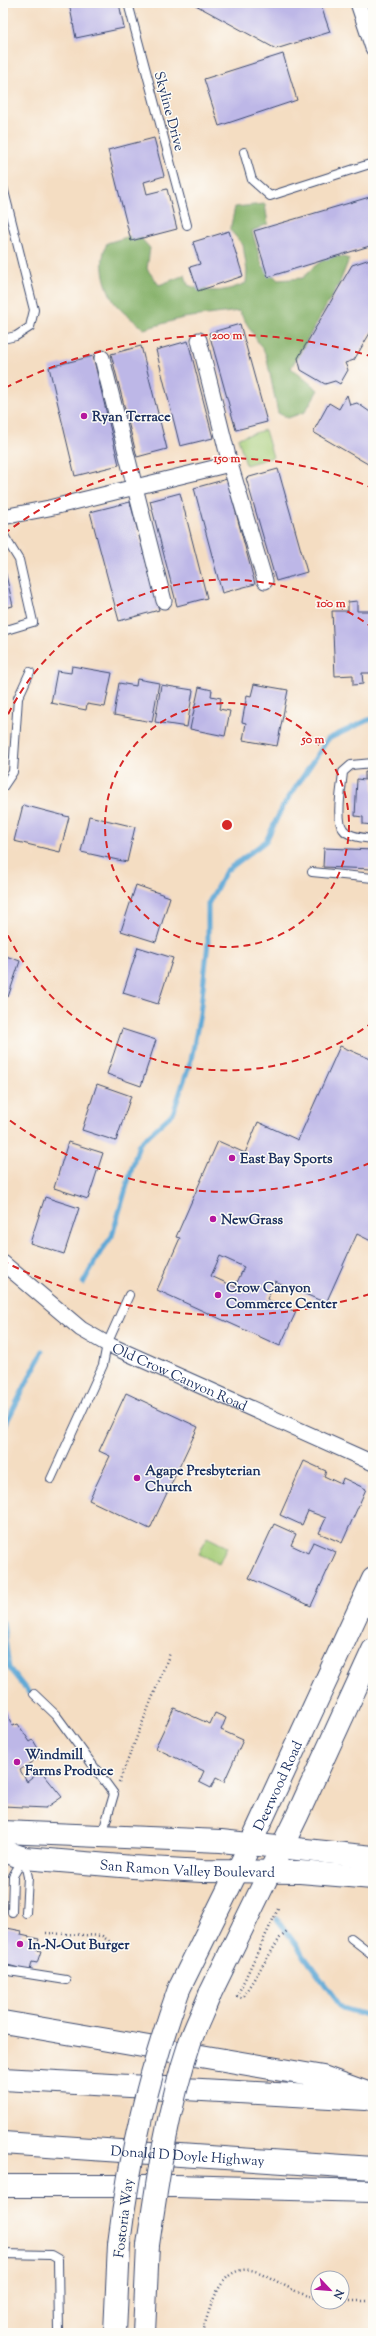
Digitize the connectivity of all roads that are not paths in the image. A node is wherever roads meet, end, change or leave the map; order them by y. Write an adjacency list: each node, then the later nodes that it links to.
1 (128, 3): 7 (lane, Skyline Drive)
2 (358, 3): 3 (street)
3 (373, 48)
4 (244, 152): 5 (lane)
5 (373, 163)
6 (3, 187): 8 (lane)
7 (187, 225)
8 (3, 339)
9 (199, 340): 11 (street)
10 (102, 358): 12 (street)
11 (230, 464): 12 (street); 15 (street)
12 (136, 486): 13 (street); 16 (street)
13 (3, 517)
14 (3, 534): 17 (lane)
15 (265, 580)
16 (164, 602)
17 (3, 631)
18 (30, 672): 20 (lane)
19 (373, 763): 21 (lane)
20 (3, 787)
21 (373, 839)
22 (312, 872): 23 (lane)
23 (373, 878)
24 (3, 1263): 26 (street, Old Crow Canyon Road)
25 (129, 1295): 26 (lane)
26 (107, 1344): 27 (street, Old Crow Canyon Road); 28 (lane)
27 (373, 1463)
28 (51, 1479)
29 (373, 1579): 34 (main road, Deerwood Road)
30 (373, 1650): 35 (main road, Deerwood Road)
31 (34, 1694): 33 (lane)
32 (3, 1832): 33 (main road, San Ramon Valley Boulevard)
33 (101, 1835): 34 (main road, San Ramon Valley Boulevard); 38 (main road)
34 (250, 1845): 35 (main road, San Ramon Valley Boulevard); 39 (main road, Deerwood Road)
35 (280, 1849): 37 (main road, San Ramon Valley Boulevard); 40 (main road, Deerwood Road)
36 (3, 1851): 38 (main road, San Ramon Valley Boulevard)
37 (373, 1857)
38 (24, 1858): 39 (main road, San Ramon Valley Boulevard); 42 (lane); 43 (lane)
39 (237, 1871): 40 (main road, San Ramon Valley Boulevard); 48 (main road, Deerwood Road)
40 (270, 1871): 41 (main road, San Ramon Valley Boulevard); 49 (main road, Deerwood Road)
41 (373, 1878)
42 (12, 1912)
43 (26, 1913)
44 (351, 1938): 45 (lane)
45 (373, 1955)
46 (3, 1970): 47 (lane)
47 (66, 1980)
48 (179, 1989): 60 (main road, Fostoria Way, bridge)
49 (210, 1994): 61 (main road, Fostoria Way, bridge)
50 (3, 2022): 52 (main road)
51 (3, 2079): 53 (main road)
52 (373, 2095)
53 (373, 2100)
54 (3, 2143): 55 (main road, Donald D Doyle Highway)
55 (373, 2168)
56 (3, 2186): 57 (main road)
57 (373, 2190)
58 (3, 2254): 59 (lane)
59 (59, 2333)
60 (115, 2333)
61 (144, 2333)

